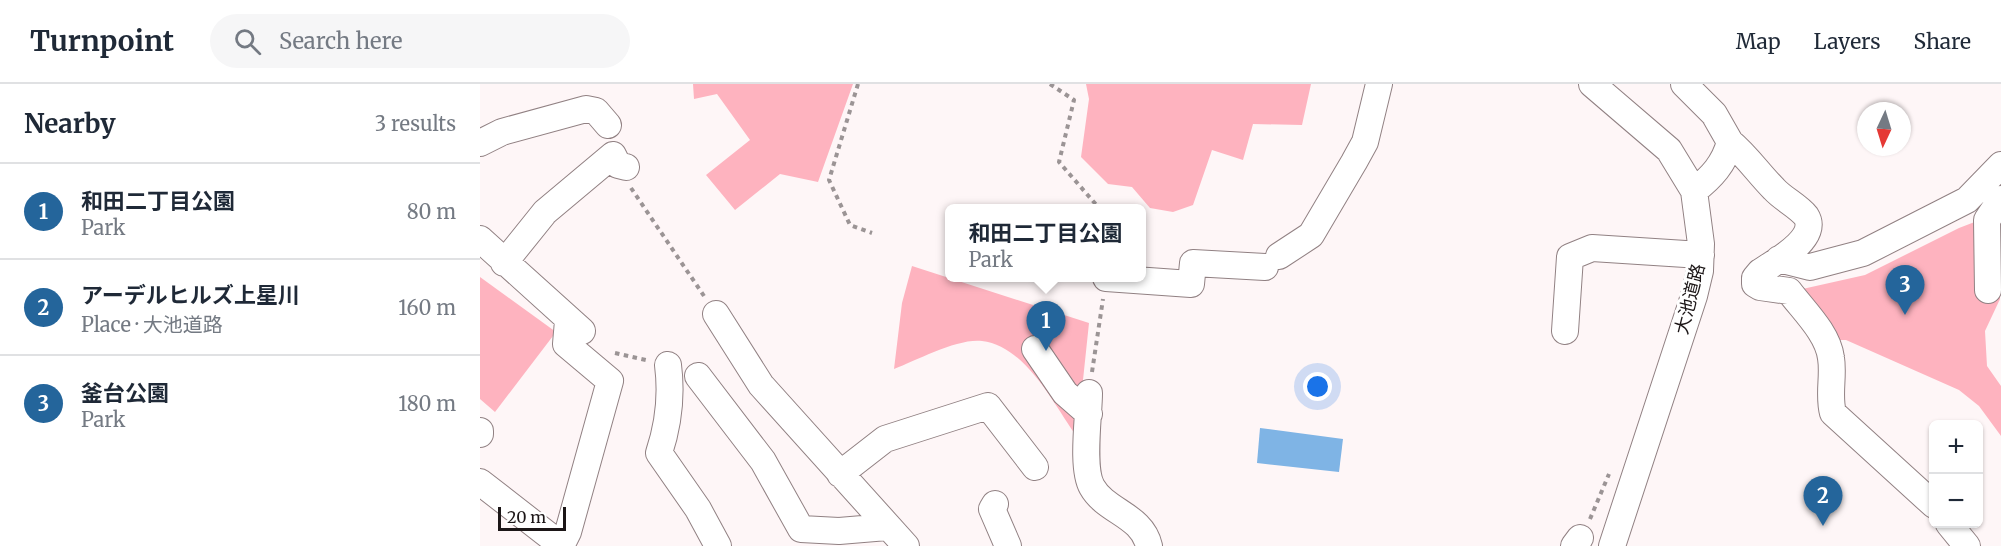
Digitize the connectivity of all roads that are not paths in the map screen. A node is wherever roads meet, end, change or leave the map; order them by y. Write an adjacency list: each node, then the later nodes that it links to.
1 (1379, 84): 15 (street)
2 (1592, 84): 9 (street, 大池道路)
3 (1684, 84): 5 (street)
4 (608, 124): 6 (street)
5 (1730, 142): 9 (street); 13 (street)
6 (480, 143)
7 (2001, 165): 13 (street)
8 (626, 171): 14 (street)
9 (1694, 191): 12 (street, 大池道路)
10 (2001, 199): 16 (street)
11 (480, 239): 14 (street)
12 (1701, 255): 18 (street); 34 (street, 大池道路)
13 (1779, 259): 25 (street)
14 (504, 262): 29 (street)
15 (1146, 281)
16 (1988, 290)
17 (716, 314): 23 (street)
18 (1565, 332)
19 (1035, 349): 33 (street)
20 (668, 364): 30 (street)
21 (698, 376): 27 (street)
22 (1035, 467): 23 (street)
23 (840, 474): 27 (street)
24 (480, 482): 29 (street)
25 (1929, 500)
26 (995, 504): 32 (street)
27 (887, 527): 31 (street)
28 (1951, 528): 35 (street)
29 (564, 544)
30 (718, 546)
31 (906, 546)
32 (1008, 546)
33 (1149, 546)
34 (1612, 546)
35 (1967, 546)

